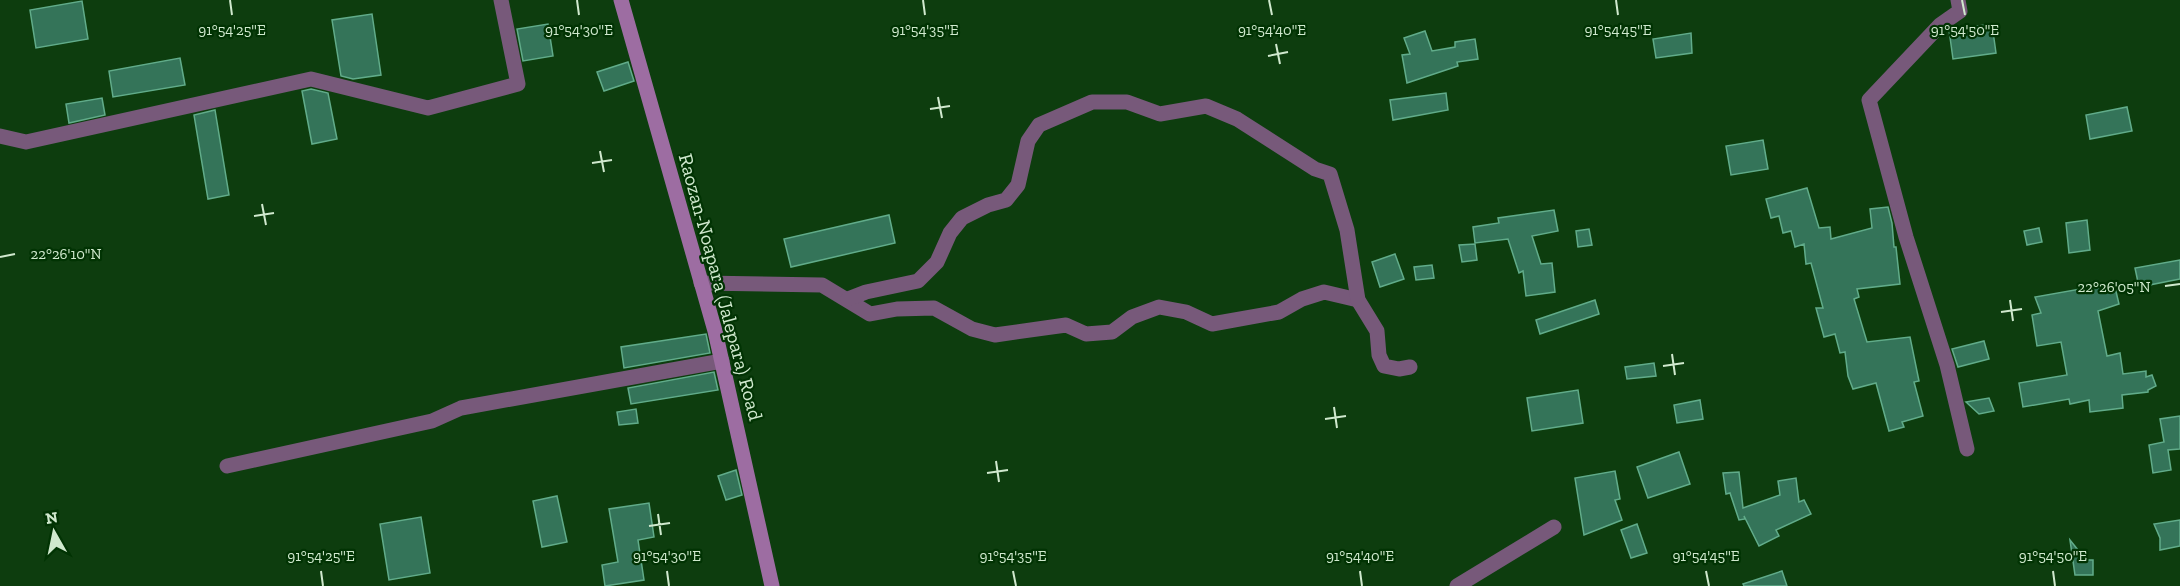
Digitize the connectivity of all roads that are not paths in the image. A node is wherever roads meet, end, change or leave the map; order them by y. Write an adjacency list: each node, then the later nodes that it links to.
1 (501, 0): 4 (street)
2 (621, 0): 5 (main road, Raozan-Noapara (Jalepara) Road)
3 (1958, 0): 10 (street)
4 (0, 136)
5 (701, 283): 6 (street); 8 (main road, Raozan-Noapara (Jalepara) Road)
6 (848, 299): 7 (street); 7 (street)
7 (1358, 300): 9 (street)
8 (722, 361): 11 (street); 13 (main road, Raozan-Noapara (Jalepara) Road)
9 (1410, 367)
10 (1967, 450)
11 (227, 466)
12 (1554, 527): 14 (street)
13 (772, 586)
14 (1457, 586)

